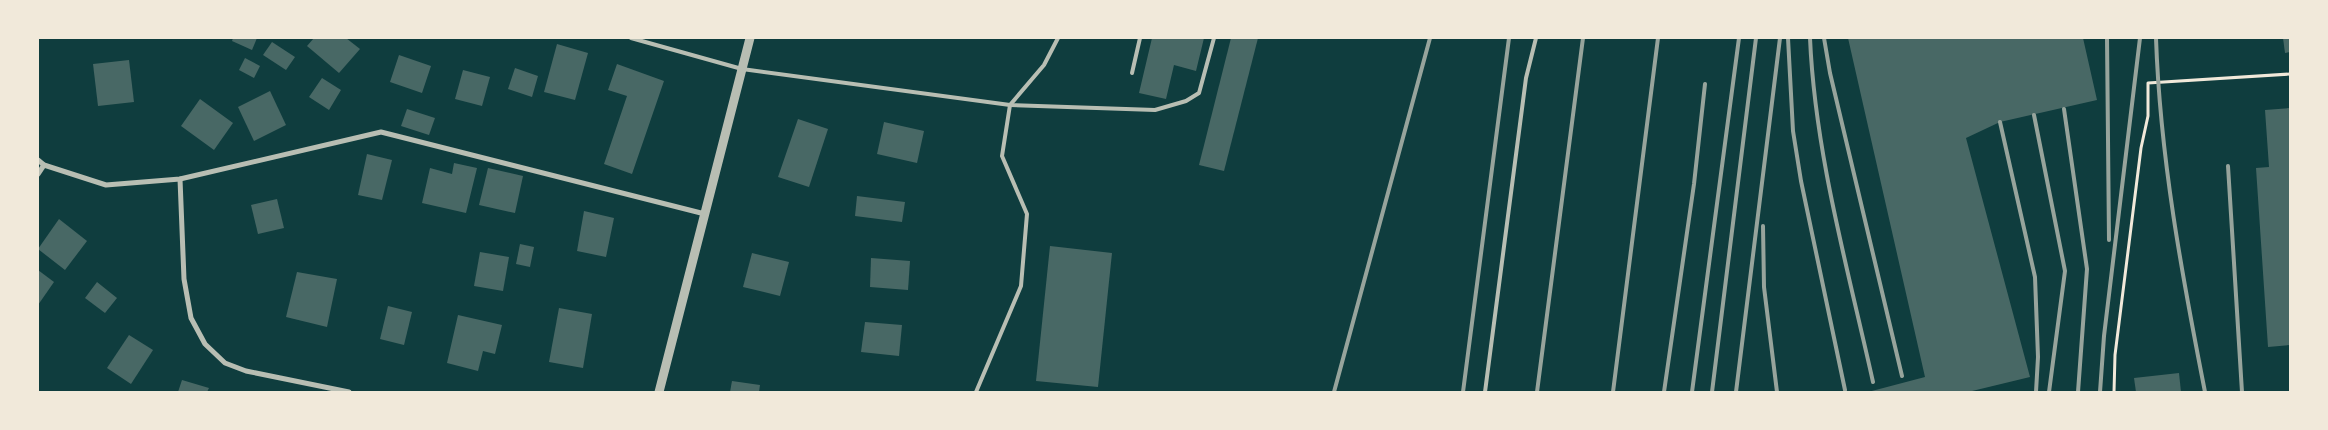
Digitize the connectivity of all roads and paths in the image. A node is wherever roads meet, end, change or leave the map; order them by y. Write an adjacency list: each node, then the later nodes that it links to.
1 (631, 38): 7 (lane)
2 (750, 38): 7 (street)
3 (1058, 38): 10 (lane)
4 (1140, 38): 8 (lane)
5 (1214, 38): 10 (lane)
6 (1536, 38): 19 (lane)
7 (742, 69): 10 (lane); 15 (street)
8 (1132, 73)
9 (2290, 74): 20 (path)
10 (1010, 105): 18 (lane)
11 (38, 160): 12 (street)
12 (44, 165): 13 (street); 14 (street)
13 (38, 174)
14 (180, 179): 15 (street); 16 (street)
15 (705, 214): 17 (street)
16 (349, 392)
17 (659, 392)
18 (976, 392)
19 (1485, 392)
20 (2114, 392)

